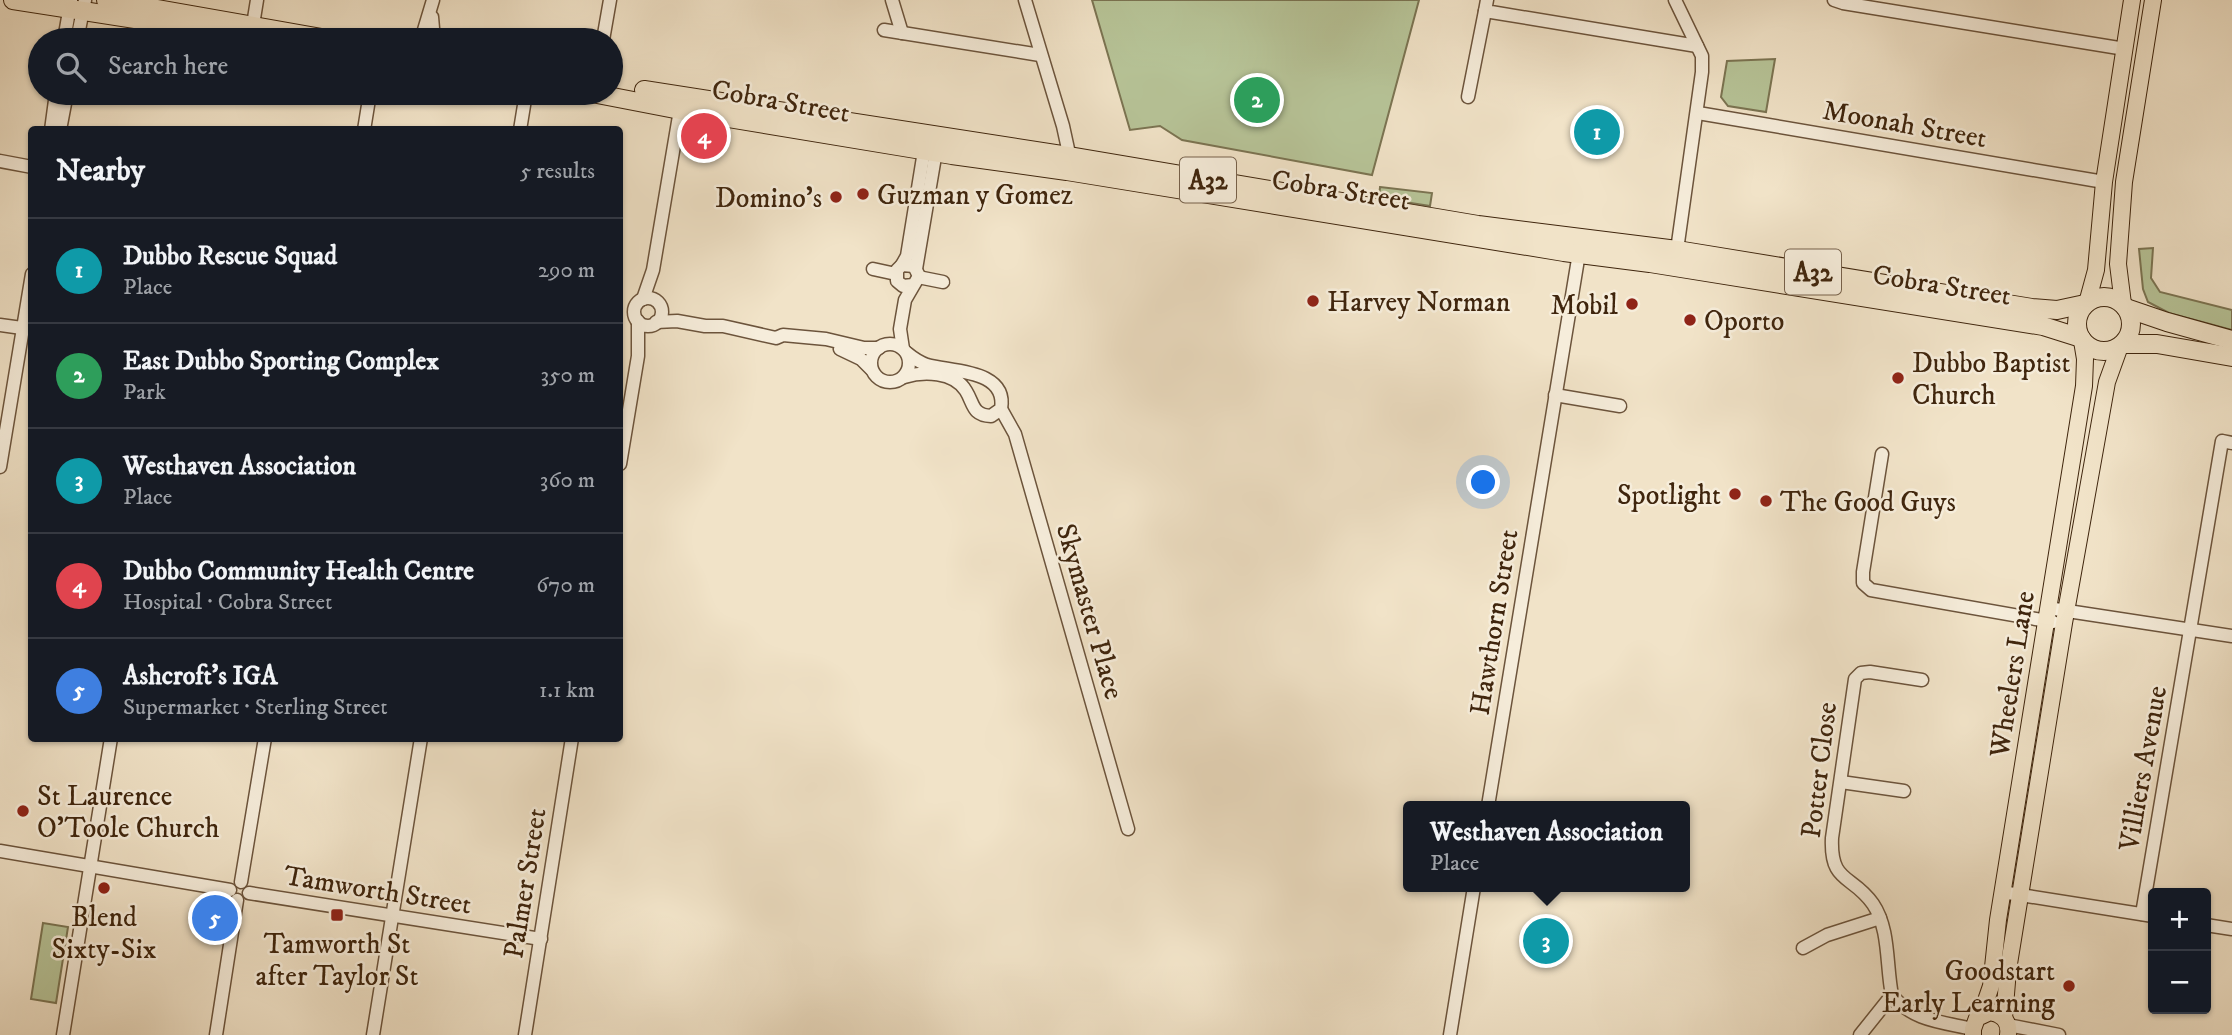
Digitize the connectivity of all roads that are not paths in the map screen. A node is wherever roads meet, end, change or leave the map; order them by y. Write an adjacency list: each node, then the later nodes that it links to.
1 (13, 0): 11 (highway)
2 (106, 0): 17 (highway)
3 (257, 0): 18 (street)
4 (610, 0): 21 (street)
5 (892, 0): 23 (street)
6 (1025, 0): 26 (street)
7 (1675, 0): 24 (street)
8 (1835, 0): 25 (street)
9 (2132, 0): 25 (main road)
10 (2153, 0): 57 (main road)
11 (77, 5): 14 (street); 15 (street); 16 (highway)
12 (432, 5): 19 (street); 20 (street)
13 (1486, 6): 24 (street); 30 (street)
14 (68, 28)
15 (77, 28)
16 (232, 28)
17 (238, 28)
18 (252, 28)
19 (425, 28)
20 (433, 28)
21 (605, 28)
22 (884, 30): 23 (street)
23 (902, 33): 26 (street)
24 (1698, 46): 37 (street)
25 (2125, 49): 46 (main road)
26 (1040, 55): 44 (street)
27 (623, 88): 31 (highway, Cobra Street / A32)
28 (623, 94): 31 (highway)
29 (623, 95): 31 (highway, Cobra Street / A32)
30 (1468, 97)
31 (655, 98): 36 (highway); 42 (highway, Cobra Street / A32)
32 (54, 105): 38 (street)
33 (64, 105): 39 (street)
34 (368, 105): 40 (street)
35 (524, 105): 41 (street)
36 (680, 110): 42 (highway, Cobra Street / A32); 58 (street)
37 (1698, 113): 46 (street, Moonah Street); 48 (street)
38 (52, 126)
39 (61, 126)
40 (365, 126)
41 (521, 126)
42 (931, 144): 44 (highway, Cobra Street / A32); 51 (street); 52 (street)
43 (0, 162): 45 (street)
44 (1068, 163): 47 (highway, Cobra Street / A32)
45 (28, 166)
46 (2104, 182): 55 (main road)
47 (1580, 247): 48 (highway, Cobra Street / A32); 49 (highway, Cobra Street / A32); 73 (street, Hawthorn Street)
48 (1677, 250): 49 (street); 55 (highway, Cobra Street / A32)
49 (1685, 268): 64 (highway, Cobra Street / A32)
50 (873, 269): 51 (street)
51 (898, 273): 52 (street); 52 (street); 67 (street)
52 (916, 277): 53 (street); 68 (street)
53 (943, 282)
54 (28, 296): 62 (street)
55 (2086, 304): 57 (highway, A32); 64 (highway)
56 (623, 306): 58 (street)
57 (2124, 306): 65 (highway, A32); 66 (highway)
58 (646, 307): 59 (street); 59 (street); 61 (street); 69 (street)
59 (655, 323): 61 (street); 69 (street)
60 (0, 325): 62 (street)
61 (723, 326): 63 (street)
62 (22, 328): 79 (street)
63 (810, 339): 67 (street); 71 (street)
64 (2081, 339): 66 (highway, A32); 80 (main road, Wheelers Lane)
65 (2232, 340)
66 (2121, 345): 70 (highway, A32); 81 (main road, Wheelers Lane)
67 (880, 347): 68 (street); 71 (street)
68 (905, 351): 72 (street); 75 (street, Skymaster Place)
69 (638, 356): 77 (street)
70 (2232, 357)
71 (871, 369): 72 (street)
72 (904, 377): 75 (street)
73 (1556, 395): 74 (street); 91 (street, Hawthorn Street)
74 (1620, 406)
75 (1001, 409): 92 (street, Skymaster Place)
76 (2232, 443): 82 (street, Villiers Avenue)
77 (623, 446)
78 (1882, 454): 80 (street)
79 (0, 467)
80 (2047, 614): 81 (street); 98 (main road, Wheelers Lane)
81 (2065, 617): 82 (street); 99 (main road, Wheelers Lane)
82 (2190, 629): 83 (street); 95 (street, Villiers Avenue)
83 (2232, 636)
84 (1922, 680): 89 (street, Potter Close)
85 (110, 742): 94 (street)
86 (264, 742): 96 (street)
87 (420, 742): 100 (street)
88 (571, 742): 105 (street, Palmer Street)
89 (1841, 782): 90 (street); 102 (street, Potter Close)
90 (1904, 790)
91 (1489, 801)
92 (1129, 829)
93 (0, 851): 94 (street, Tamworth Street)
94 (90, 866): 96 (street, Tamworth Street); 110 (street)
95 (2152, 888)
96 (239, 891): 100 (street, Tamworth Street); 111 (street)
97 (1473, 892): 114 (street)
98 (2002, 892): 99 (street); 108 (main road, Wheelers Lane)
99 (2020, 894): 101 (street); 109 (main road, Wheelers Lane)
100 (392, 915): 105 (street, Tamworth Street); 112 (street)
101 (2148, 915)
102 (1880, 918): 106 (street); 107 (street, Potter Close)
103 (2211, 926): 104 (street)
104 (2232, 929)
105 (541, 939): 113 (street, Palmer Street)
106 (1803, 948)
107 (1892, 995): 108 (street); 115 (street)
108 (1976, 1026): 109 (main road)
109 (2007, 1026): 116 (street)
110 (63, 1035)
111 (216, 1035)
112 (373, 1035)
113 (525, 1035)
114 (1450, 1035)
115 (1860, 1035)
116 (2059, 1035)

